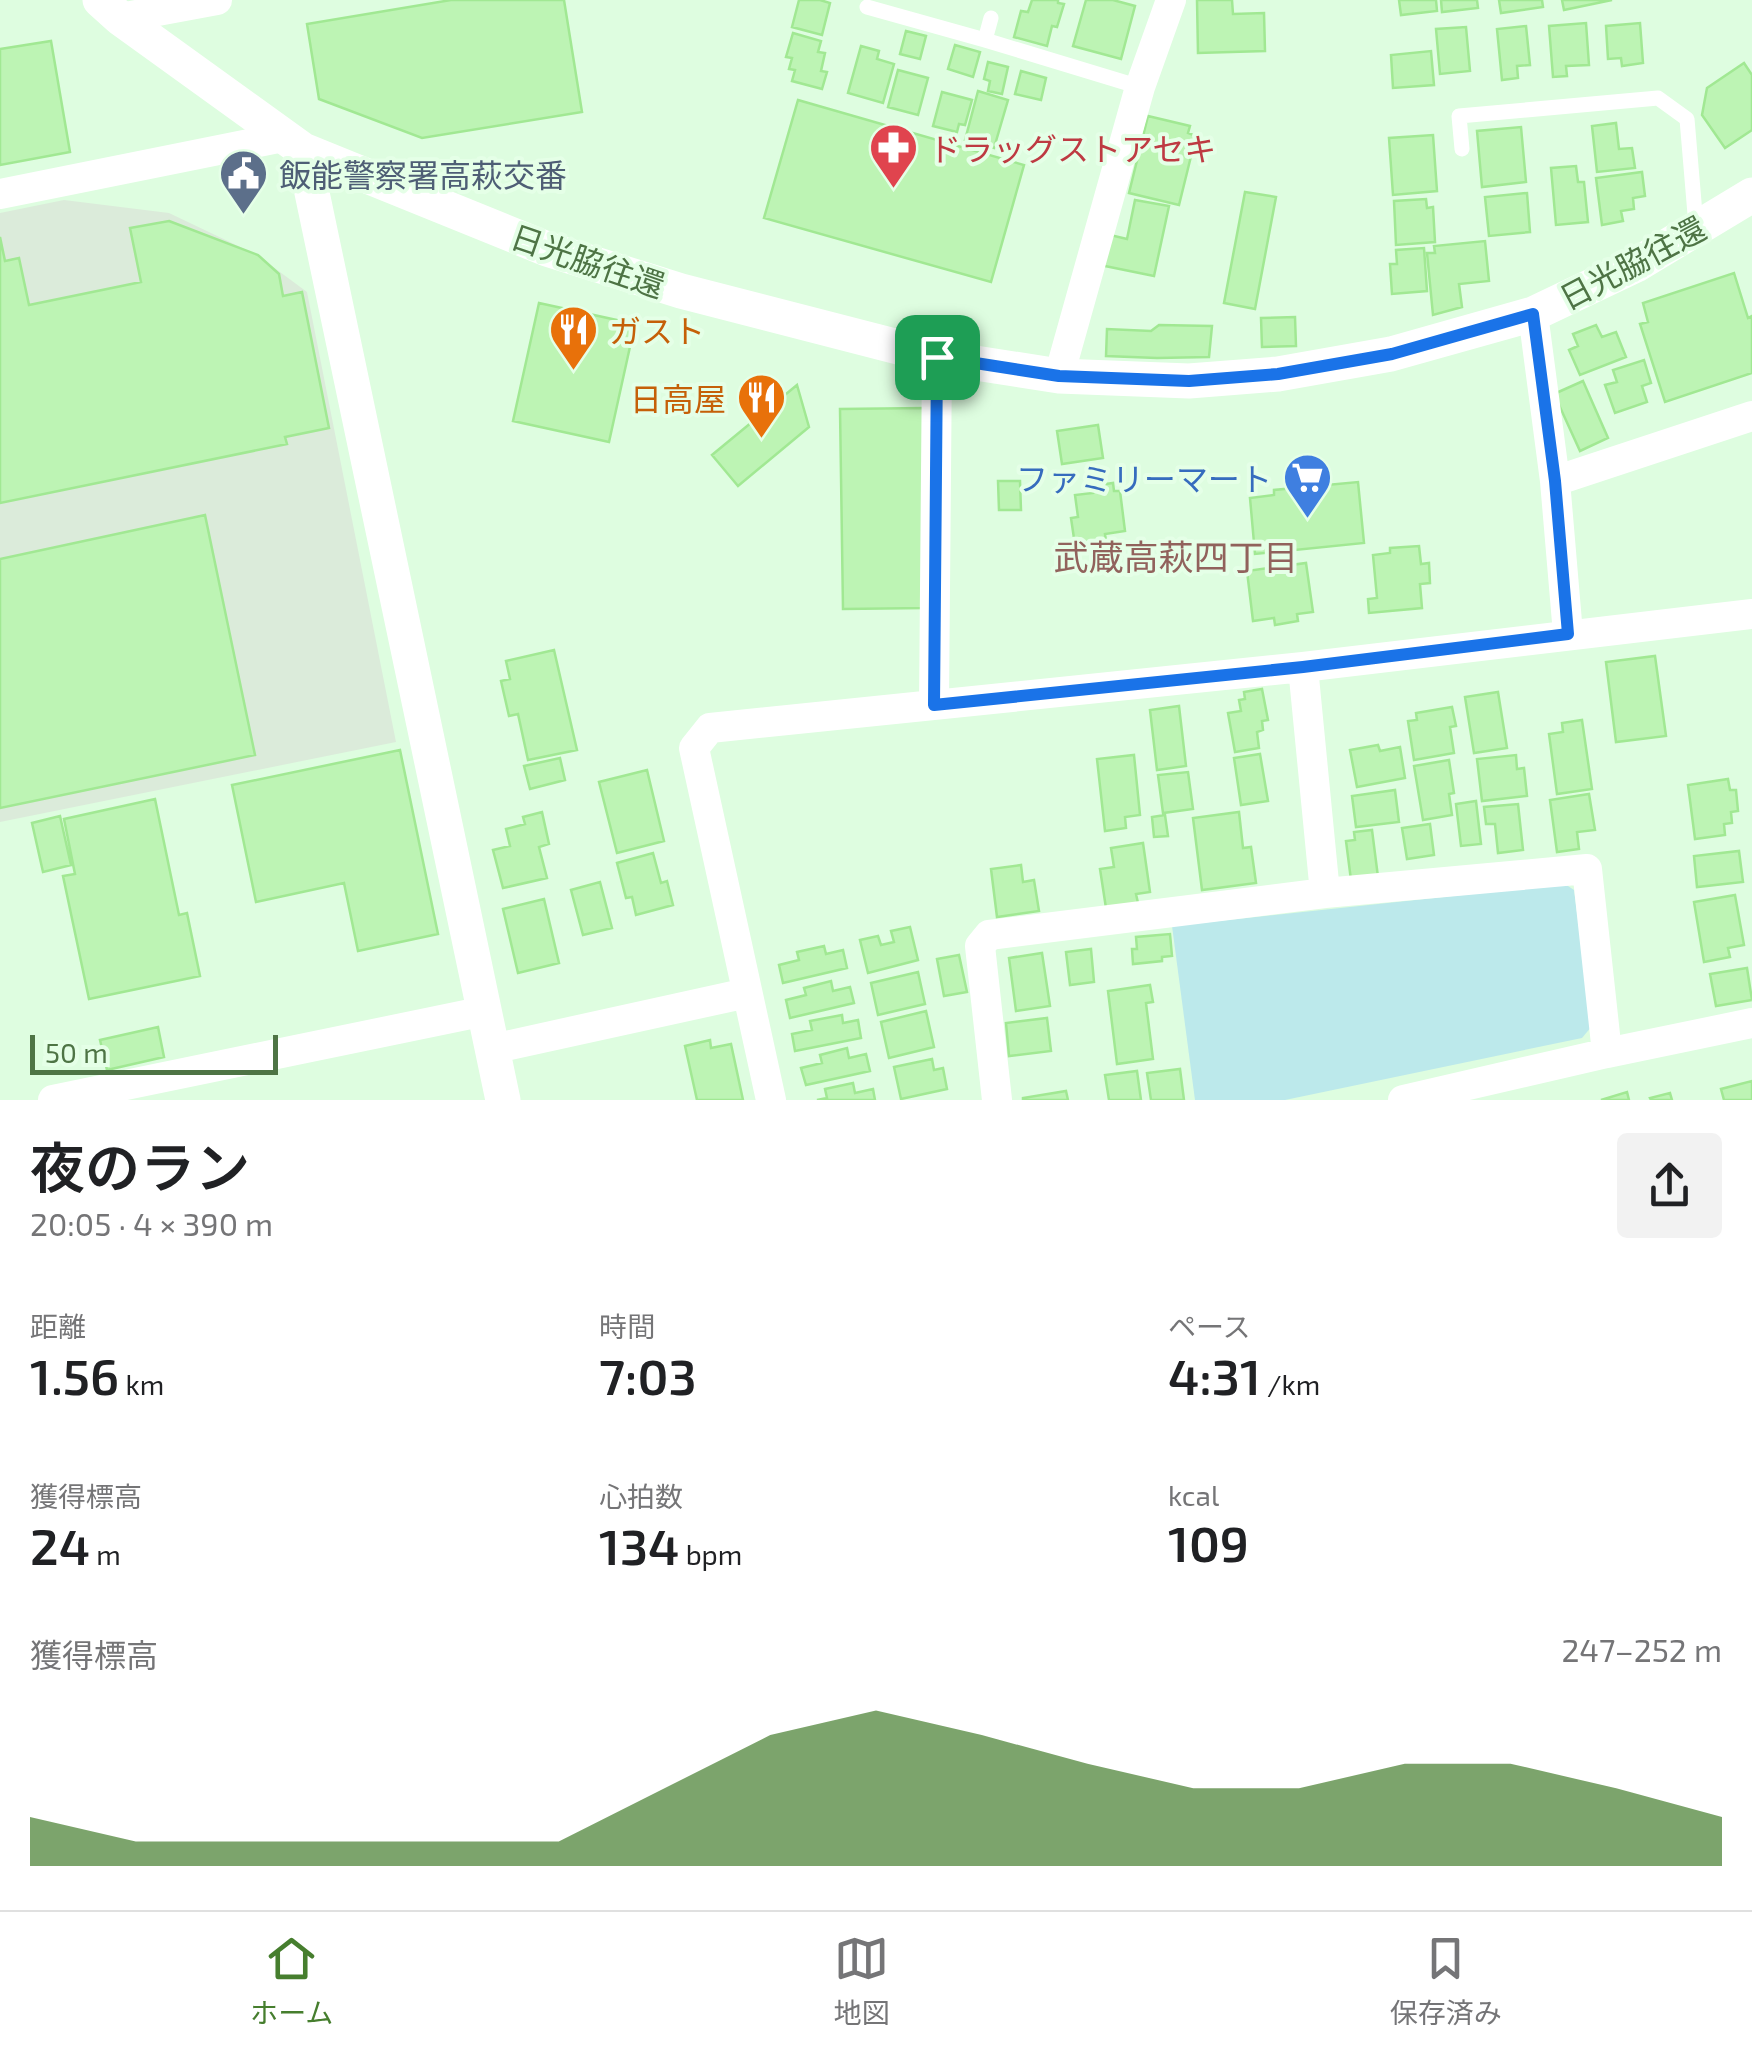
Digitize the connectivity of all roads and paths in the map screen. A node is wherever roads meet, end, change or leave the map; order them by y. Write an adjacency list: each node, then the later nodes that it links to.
1 (217, 0): 4 (street)
2 (1171, 0): 7 (street)
3 (866, 7): 6 (lane)
4 (110, 9): 8 (street, 日光脇往還)
5 (991, 18): 6 (lane)
6 (985, 40): 7 (lane)
7 (1140, 88): 15 (street)
8 (293, 144): 10 (street); 14 (street, 日光脇往還); 24 (street)
9 (1462, 150): 12 (lane)
10 (0, 194)
11 (1752, 195): 12 (street, 日光脇往還)
12 (1696, 228): 13 (street, 日光脇往還)
13 (1533, 314): 15 (street, 日光脇往還); 17 (street)
14 (937, 357): 15 (street, 日光脇往還); 21 (street)
15 (1059, 376)
16 (1752, 416): 17 (street)
17 (1555, 481): 19 (street)
18 (1752, 614): 19 (street)
19 (1568, 634): 20 (street)
20 (1303, 667): 21 (street); 22 (street)
21 (934, 705): 23 (street)
22 (1325, 893): 27 (street); 31 (street)
23 (748, 993): 26 (street); 30 (street)
24 (485, 1012): 26 (street); 28 (street)
25 (1752, 1023): 27 (street)
26 (492, 1049): 29 (street)
27 (1607, 1053): 32 (street)
28 (53, 1100)
29 (503, 1100)
30 (771, 1100)
31 (997, 1100)
32 (1403, 1100)

